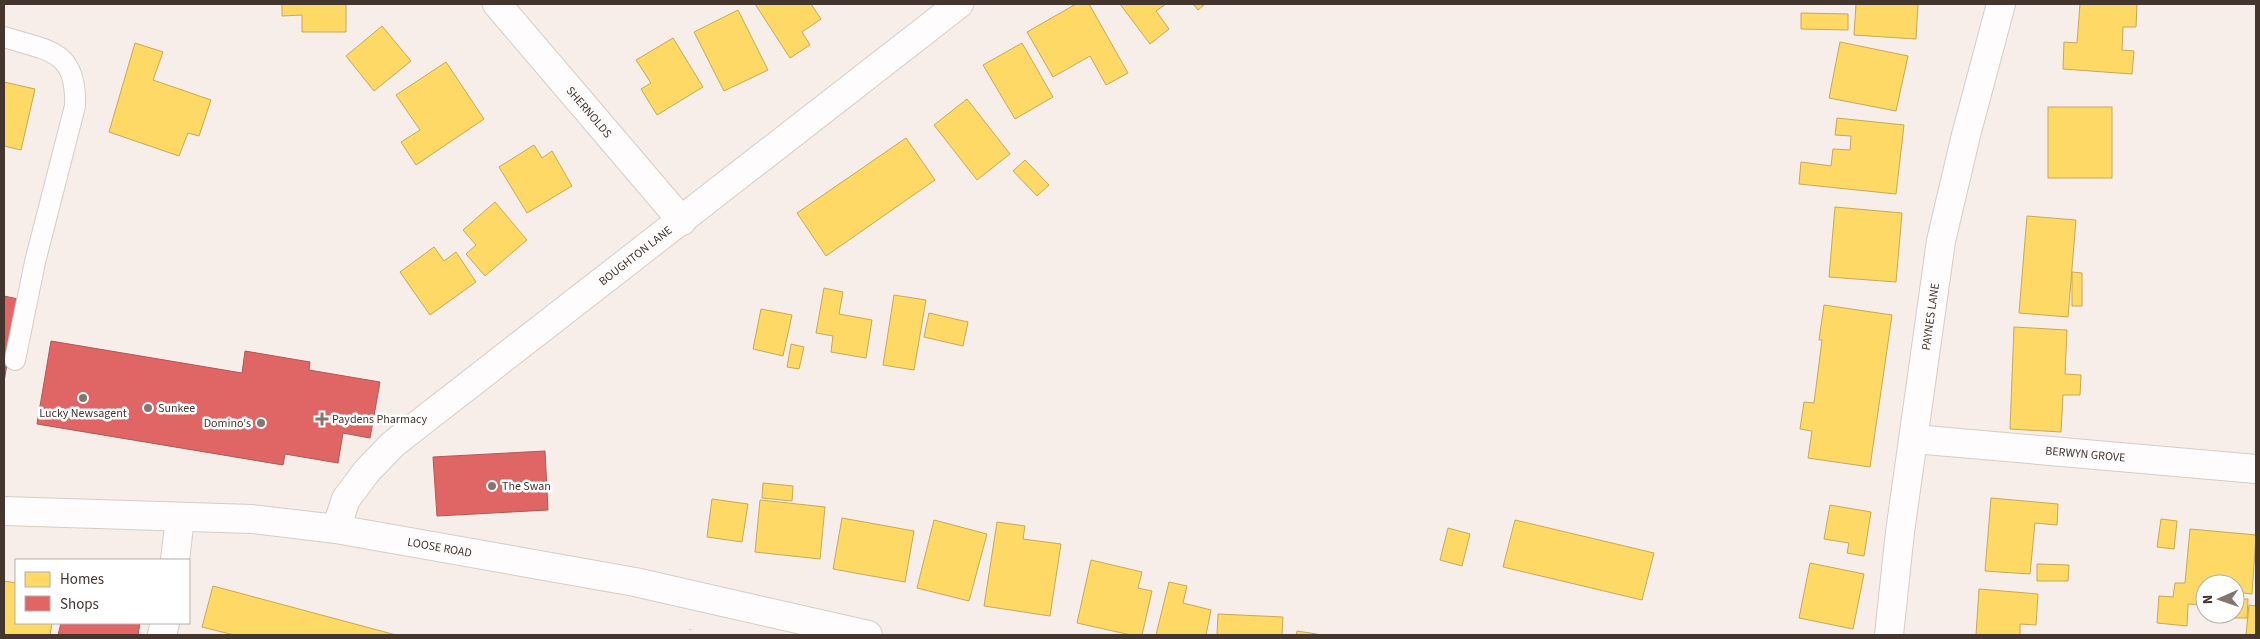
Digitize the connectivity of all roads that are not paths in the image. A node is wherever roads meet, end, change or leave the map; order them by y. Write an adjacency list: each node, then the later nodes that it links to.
1 (497, 4): 5 (main road, SHERNOLDS)
2 (959, 4): 5 (main road, BOUGHTON LANE)
3 (2001, 4): 7 (main road, PAYNES LANE)
4 (4, 37): 6 (lane)
5 (682, 221): 11 (main road, BOUGHTON LANE)
6 (15, 360)
7 (1914, 438): 8 (main road, BERWYN GROVE); 14 (main road, PAYNES LANE)
8 (2256, 469)
9 (4, 511): 10 (main road, LOOSE ROAD)
10 (180, 518): 11 (main road, LOOSE ROAD); 12 (main road)
11 (336, 529): 13 (main road, LOOSE ROAD)
12 (175, 559)
13 (868, 635)
14 (1889, 635)

